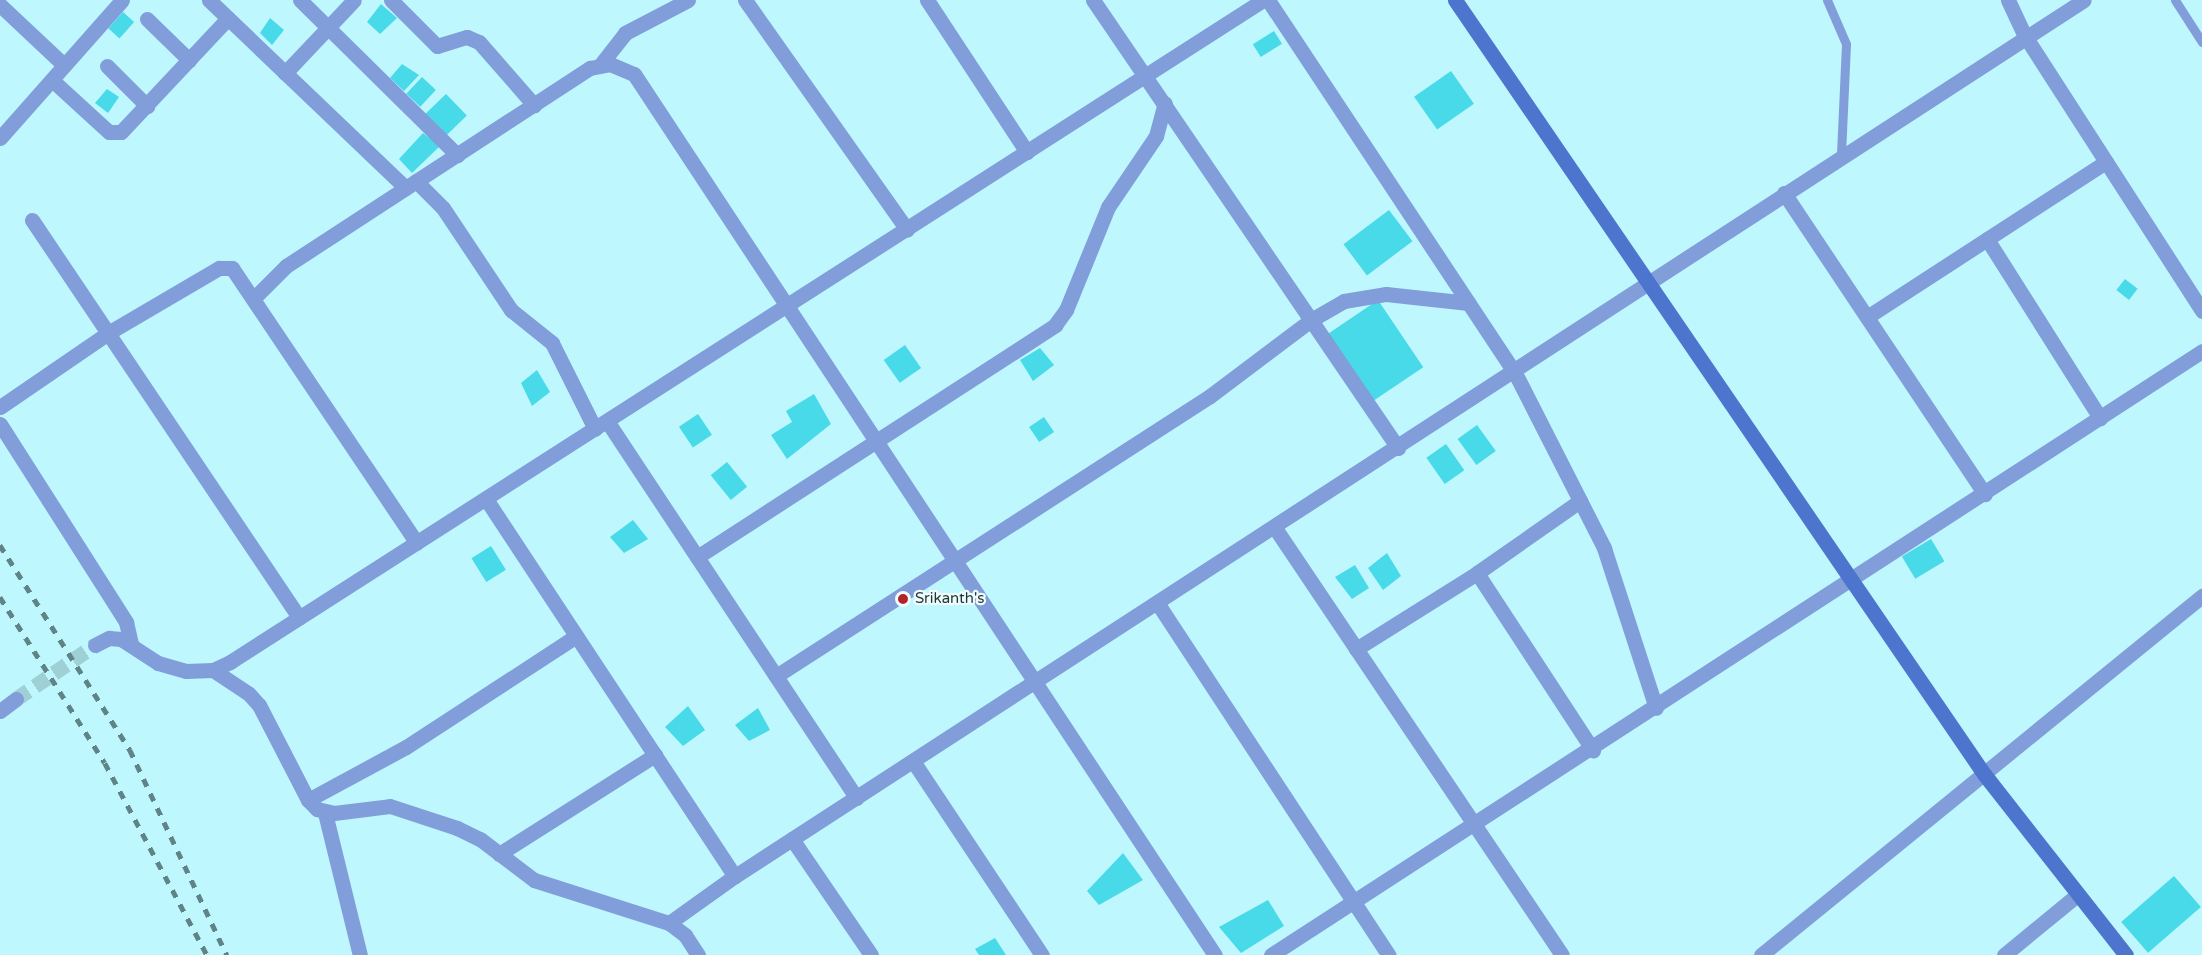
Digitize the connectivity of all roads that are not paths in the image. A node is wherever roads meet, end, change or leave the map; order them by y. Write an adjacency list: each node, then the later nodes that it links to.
1 (122, 0): 25 (street)
2 (209, 0): 18 (street)
3 (300, 0): 20 (street)
4 (354, 0): 20 (street)
5 (391, 0): 31 (street)
6 (688, 0): 24 (street)
7 (745, 0): 41 (street)
8 (927, 0): 34 (street)
9 (1093, 0): 28 (street)
10 (1263, 0): 28 (street)
11 (1268, 0): 45 (street)
12 (1455, 0): 43 (main road)
13 (1827, 0): 36 (lane)
14 (2007, 0): 21 (street)
15 (2084, 0): 21 (street)
16 (2175, 0): 22 (lane)
17 (0, 5): 25 (street)
18 (228, 18): 23 (street); 27 (street)
19 (147, 19): 23 (street)
20 (329, 27): 27 (street); 35 (street)
21 (2025, 36): 36 (street); 37 (street)
22 (2202, 42)
23 (189, 60): 32 (street)
24 (601, 64): 31 (street); 46 (street)
25 (64, 65): 29 (street)
26 (107, 66): 32 (street)
27 (285, 73): 38 (street)
28 (1147, 75): 30 (street); 34 (street)
29 (52, 80): 32 (street); 33 (street)
30 (1166, 103): 49 (street); 57 (street)
31 (534, 105): 35 (street)
32 (147, 106)
33 (0, 138)
34 (1027, 152): 41 (street)
35 (457, 155): 38 (street)
36 (1841, 155): 39 (street)
37 (2106, 162): 42 (street); 47 (street)
38 (411, 184): 44 (street); 56 (street)
39 (1784, 193): 43 (street); 48 (street)
40 (32, 220): 50 (street)
41 (907, 230): 46 (street)
42 (1987, 239): 48 (street); 54 (street)
43 (1648, 283): 52 (street); 67 (main road)
44 (254, 298): 50 (street); 63 (street)
45 (1469, 303): 49 (street); 52 (street)
46 (788, 306): 56 (street); 57 (street)
47 (2202, 311)
48 (1867, 317): 59 (street)
49 (1311, 320): 58 (street); 65 (street)
50 (108, 333): 53 (street); 70 (street)
51 (2202, 351): 54 (street)
52 (1514, 372): 58 (street); 61 (street)
53 (0, 407)
54 (2100, 418): 59 (street)
55 (0, 424): 72 (street)
56 (601, 425): 60 (street); 64 (street)
57 (877, 442): 64 (street); 65 (street)
58 (1398, 448): 62 (street)
59 (1985, 494): 67 (street)
60 (486, 499): 63 (street); 71 (street)
61 (1580, 501): 66 (street); 79 (street)
62 (1275, 528): 69 (street); 74 (street)
63 (417, 543): 70 (street)
64 (698, 557): 76 (street)
65 (954, 561): 76 (street); 77 (street)
66 (1476, 573): 74 (street); 81 (street)
67 (1850, 582): 79 (street); 84 (main road)
68 (2202, 596): 84 (street)
69 (1158, 604): 77 (street); 93 (street)
70 (299, 618): 75 (street)
71 (576, 636): 82 (street); 86 (street)
72 (131, 644): 73 (street); 75 (street)
73 (95, 645)
74 (1356, 649): 88 (street)
75 (213, 670): 86 (street)
76 (776, 676): 85 (street)
77 (1034, 683): 83 (street); 99 (street)
78 (15, 699): 80 (street)
79 (1656, 708): 81 (street)
80 (0, 711)
81 (1593, 750): 88 (street)
82 (655, 755): 90 (street); 91 (street)
83 (913, 761): 85 (street); 98 (street)
84 (1984, 774): 92 (main road); 103 (street)
85 (857, 798): 89 (street)
86 (308, 800): 87 (street)
87 (325, 813): 90 (street); 95 (street)
88 (1474, 826): 93 (street); 102 (street)
89 (792, 839): 91 (street); 97 (street)
90 (500, 854): 94 (street)
91 (735, 876): 94 (street)
92 (2077, 895): 104 (street); 105 (main road)
93 (1353, 903): 100 (street); 101 (street)
94 (669, 923): 96 (street)
95 (360, 955)
96 (698, 955)
97 (871, 955)
98 (1042, 955)
99 (1215, 955)
100 (1271, 955)
101 (1389, 955)
102 (1562, 955)
103 (1761, 955)
104 (2004, 955)
105 (2126, 955)

